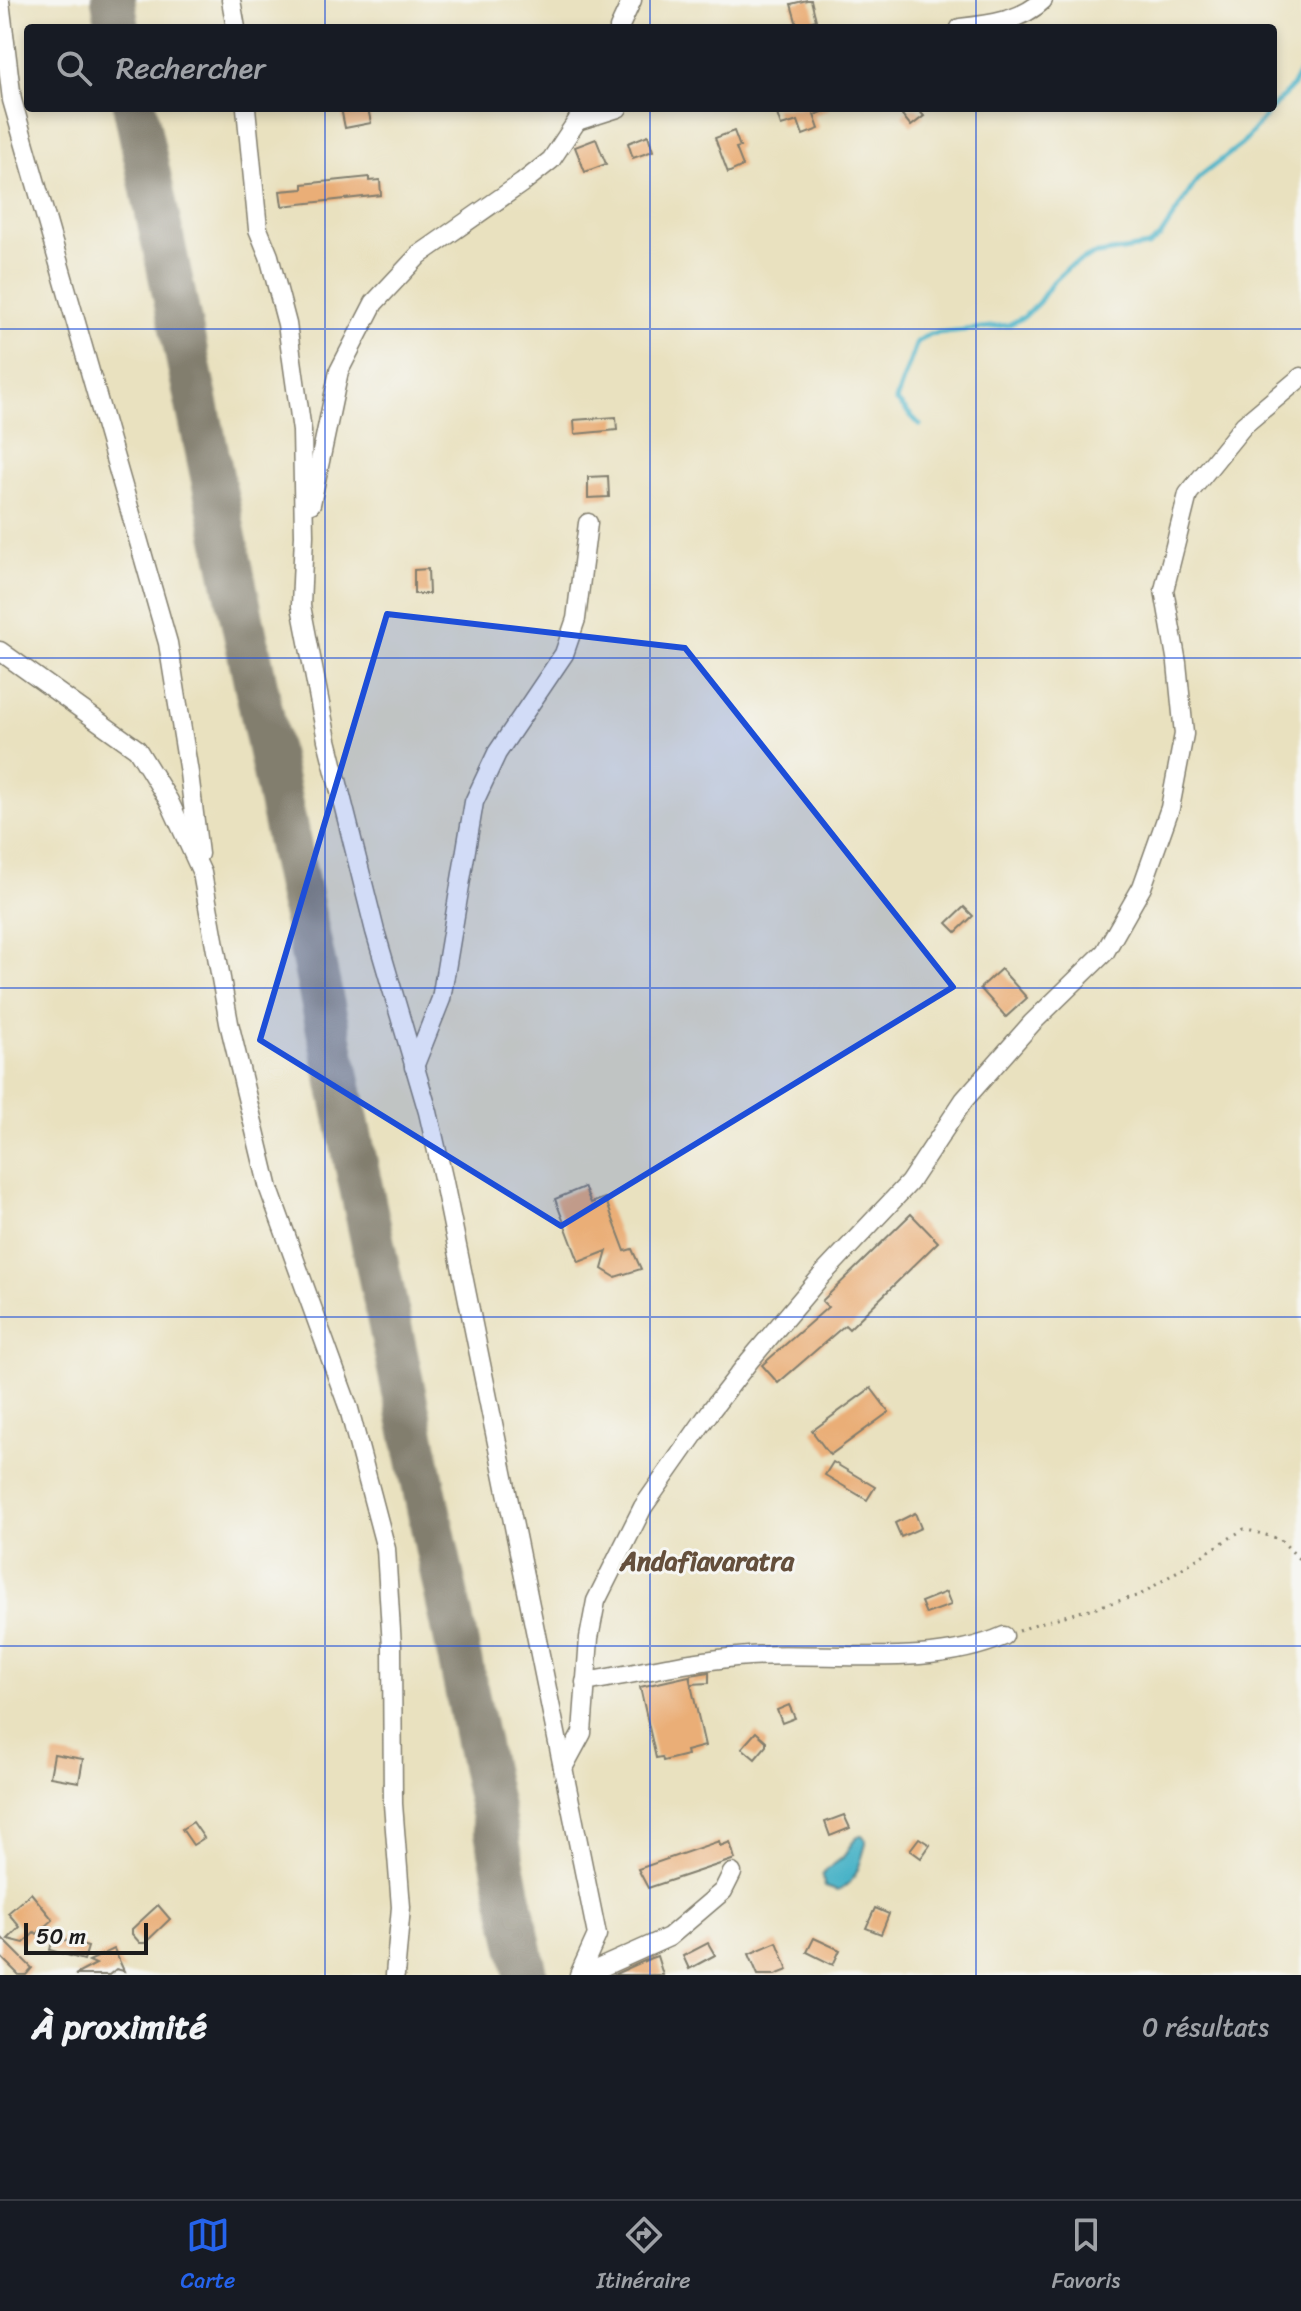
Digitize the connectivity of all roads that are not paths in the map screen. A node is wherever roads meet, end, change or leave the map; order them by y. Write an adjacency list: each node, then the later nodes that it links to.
1 (231, 0): 5 (street)
2 (632, 0): 6 (street)
3 (1043, 0): 7 (street)
4 (0, 1): 14 (street)
5 (235, 24)
6 (621, 24)
7 (989, 24)
8 (246, 112): 12 (street)
9 (580, 114): 12 (street)
10 (1301, 377): 17 (street)
11 (588, 523): 15 (street)
12 (304, 535): 15 (street)
13 (0, 651): 14 (street)
14 (202, 873): 20 (street)
15 (414, 1067): 18 (street)
16 (1004, 1636): 17 (street)
17 (585, 1682): 18 (street)
18 (563, 1768): 21 (street)
19 (732, 1873): 21 (street)
20 (395, 1975)
21 (581, 1975)

